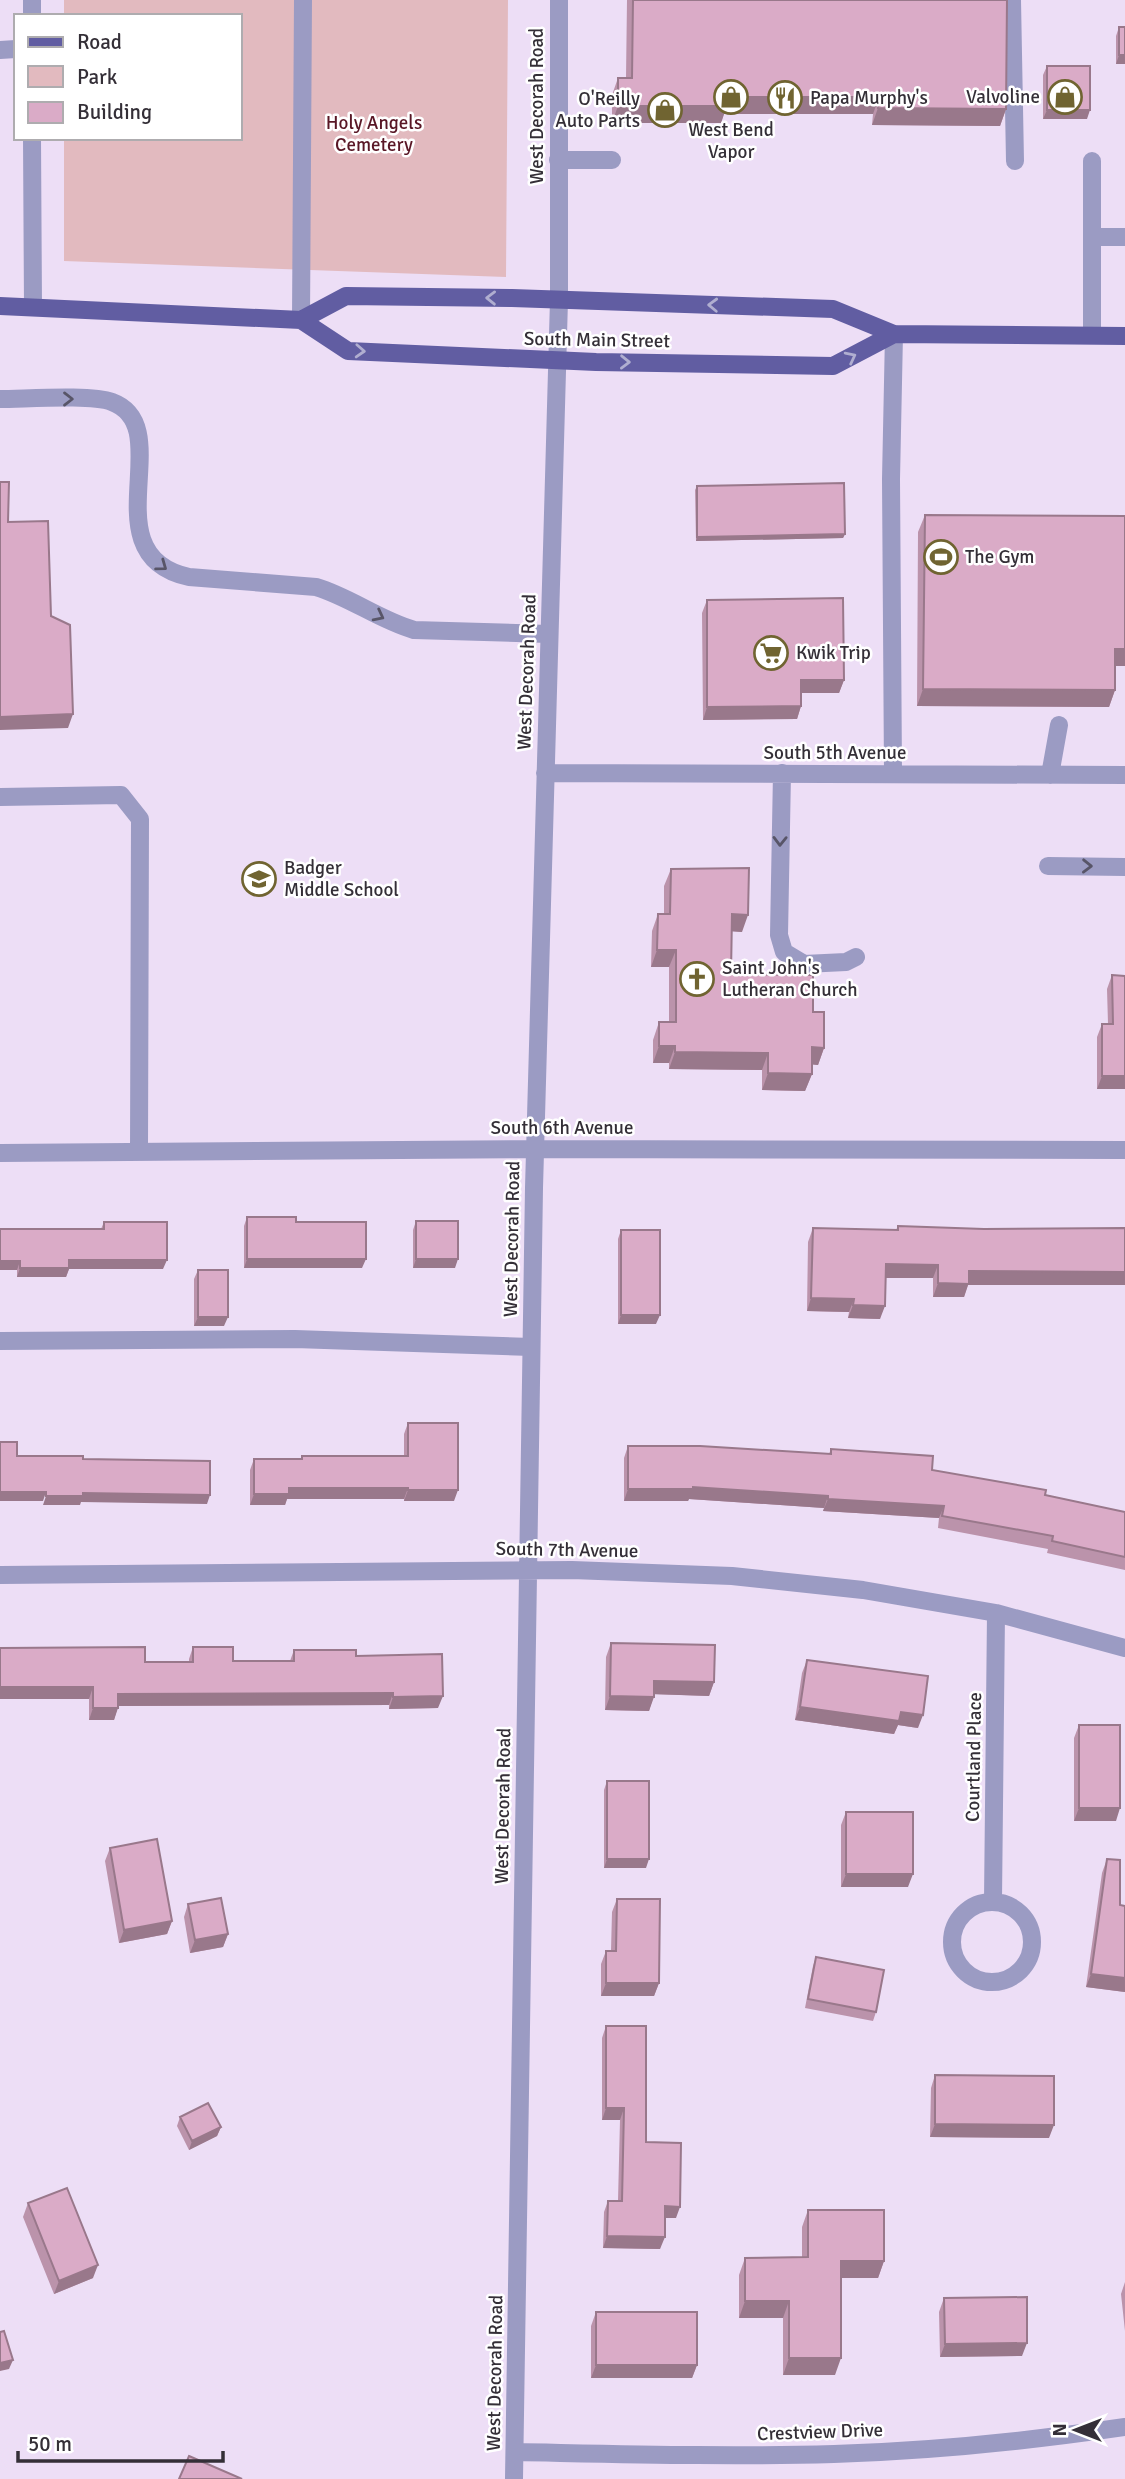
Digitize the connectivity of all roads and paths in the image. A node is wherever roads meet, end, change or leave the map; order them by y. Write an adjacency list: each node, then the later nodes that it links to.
1 (303, 0): 14 (street)
2 (559, 0): 5 (street, West Decorah Road)
3 (1012, 0): 7 (street)
4 (33, 140): 13 (street)
5 (558, 160): 6 (street); 11 (street, West Decorah Road)
6 (612, 160)
7 (1015, 161)
8 (1092, 161): 9 (street)
9 (1092, 237): 10 (street); 16 (street)
10 (1125, 237)
11 (559, 300): 14 (main road, South Main Street, one-way to 14); 15 (main road, South Main Street, one-way to 11); 18 (street, West Decorah Road)
12 (0, 306): 13 (main road)
13 (33, 307): 14 (main road)
14 (301, 320): 18 (main road, South Main Street, one-way to 18)
15 (894, 334): 16 (main road, South Main Street); 18 (main road, South Main Street, one-way to 15); 24 (street)
16 (1092, 335): 17 (main road, South Main Street)
17 (1125, 335)
18 (557, 360): 20 (street, West Decorah Road)
19 (0, 399): 20 (street, one-way to 20)
20 (549, 634): 22 (street, West Decorah Road)
21 (1059, 724): 25 (street)
22 (545, 773): 23 (street, South 5th Avenue); 31 (street, West Decorah Road)
23 (782, 773): 24 (street, South 5th Avenue); 30 (street, one-way to 30)
24 (892, 774): 25 (street, South 5th Avenue)
25 (1050, 775): 26 (street, South 5th Avenue)
26 (1125, 775)
27 (0, 797): 33 (street)
28 (1048, 866): 29 (street, one-way to 29)
29 (1125, 867)
30 (856, 957)
31 (535, 1149): 32 (street, South 6th Avenue); 33 (street, South 6th Avenue); 36 (street, West Decorah Road)
32 (1125, 1150)
33 (139, 1152): 34 (street, South 6th Avenue)
34 (0, 1153)
35 (0, 1341): 36 (street)
36 (531, 1346): 37 (street, West Decorah Road)
37 (527, 1570): 38 (street, South 7th Avenue); 39 (street, South 7th Avenue); 43 (street, West Decorah Road)
38 (0, 1575)
39 (996, 1613): 40 (street, South 7th Avenue); 41 (street, Courtland Place)
40 (1125, 1648)
41 (993, 1901): 41 (street)
42 (1125, 2427): 43 (street, Crestview Drive)
43 (514, 2452): 44 (street, West Decorah Road)
44 (514, 2479)

